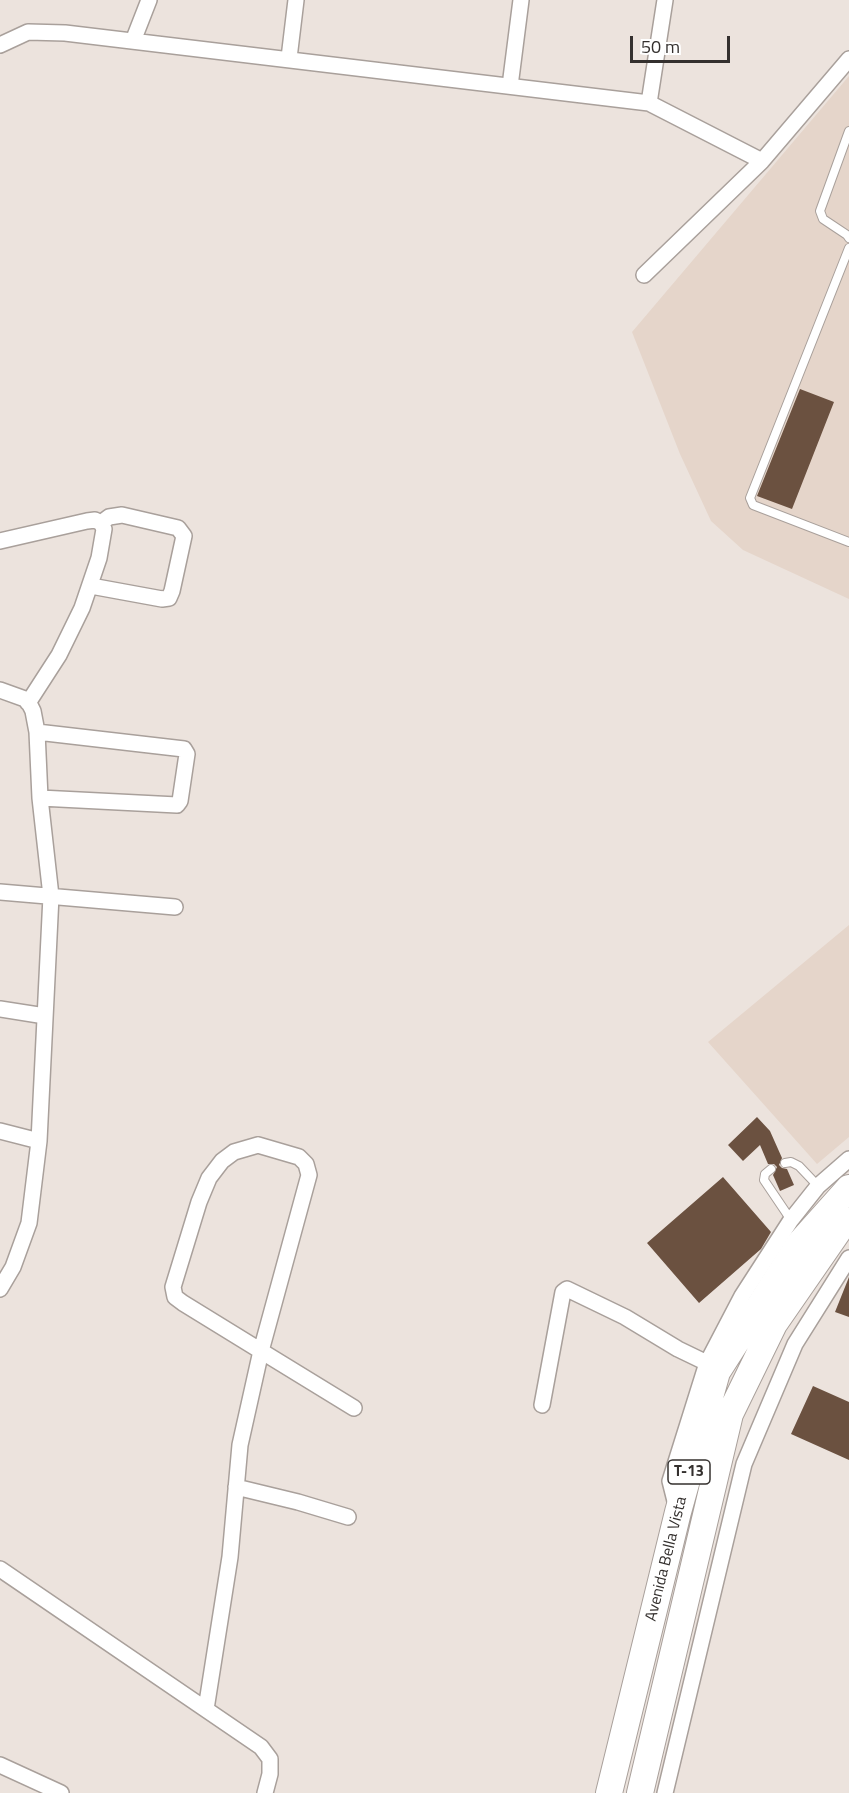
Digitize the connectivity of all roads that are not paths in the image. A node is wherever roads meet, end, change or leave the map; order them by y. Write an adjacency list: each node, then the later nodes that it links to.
1 (149, 0): 5 (street)
2 (296, 0): 7 (street)
3 (521, 0): 9 (street)
4 (665, 0): 10 (street)
5 (133, 41): 6 (street); 7 (street)
6 (0, 45)
7 (290, 58): 9 (street)
8 (849, 59): 12 (street)
9 (510, 86): 10 (street)
10 (648, 103): 12 (street)
11 (849, 131): 13 (lane)
12 (762, 161): 15 (street)
13 (849, 238)
14 (849, 248): 18 (lane)
15 (644, 275)
16 (101, 523): 17 (street); 19 (street); 19 (street)
17 (0, 541)
18 (849, 542)
19 (91, 586): 21 (street)
20 (0, 690): 21 (street)
21 (28, 703): 22 (street)
22 (37, 732): 23 (street); 23 (street)
23 (40, 798): 25 (street)
24 (0, 892): 25 (street)
25 (51, 896): 26 (street); 28 (street)
26 (176, 907)
27 (0, 1009): 28 (street)
28 (45, 1016): 30 (street)
29 (0, 1131): 30 (street)
30 (39, 1141): 39 (street)
31 (849, 1159): 34 (street, T-13)
32 (785, 1163): 34 (lane)
33 (771, 1169): 36 (lane)
34 (818, 1186): 36 (street, T-13)
35 (849, 1188): 45 (highway, Avenida Bella Vista / T-13)
36 (791, 1220): 41 (street, T-13)
37 (849, 1221): 53 (highway, Avenida Bella Vista / T-13)
38 (849, 1258): 54 (street)
39 (0, 1289)
40 (261, 1351): 40 (street); 43 (street); 44 (street)
41 (707, 1363): 42 (street); 45 (street, T-13)
42 (542, 1405)
43 (354, 1408)
44 (236, 1487): 46 (street); 48 (street)
45 (678, 1512): 52 (highway, Avenida Bella Vista / T-13)
46 (348, 1517)
47 (0, 1569): 48 (street)
48 (206, 1709): 51 (street)
49 (0, 1765): 50 (street)
50 (61, 1793)
51 (265, 1793)
52 (609, 1793)
53 (640, 1793)
54 (666, 1793)

